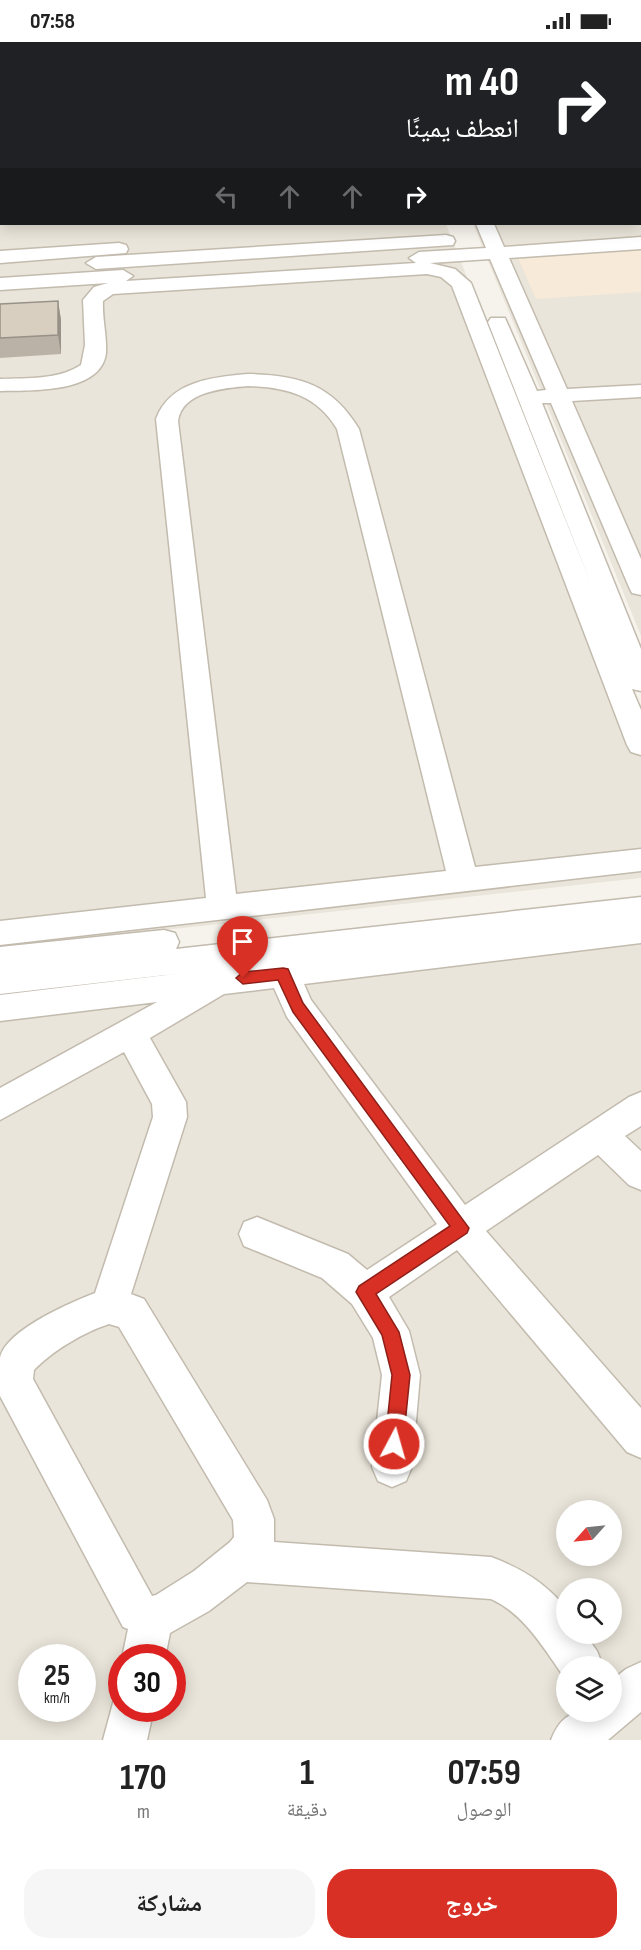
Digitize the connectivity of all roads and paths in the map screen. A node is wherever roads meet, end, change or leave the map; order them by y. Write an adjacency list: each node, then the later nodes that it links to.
1 (423, 225): 8 (street)
2 (641, 228): 6 (street)
3 (459, 236): 4 (street); 7 (street); 7 (street); 9 (street)
4 (491, 238): 6 (street); 12 (street)
5 (641, 243): 6 (street)
6 (523, 244)
7 (416, 250): 8 (street); 9 (street)
8 (4, 272)
9 (480, 280): 13 (street)
10 (0, 385): 17 (street)
11 (641, 391): 12 (street)
12 (558, 396): 13 (street); 14 (street)
13 (530, 398): 15 (street)
14 (641, 587)
15 (633, 642): 16 (street)
16 (641, 682)
17 (641, 745)
18 (641, 860): 19 (street)
19 (463, 880): 21 (street); 23 (street)
20 (641, 890): 23 (street)
21 (222, 907): 23 (street); 25 (street)
22 (641, 909): 28 (street)
23 (328, 911): 26 (street)
24 (641, 931): 27 (street)
25 (0, 933)
26 (0, 960)
27 (283, 973): 29 (street); 36 (street)
28 (0, 981)
29 (224, 981): 30 (street); 31 (street)
30 (0, 1008)
31 (131, 1034): 32 (street); 39 (street)
32 (0, 1105)
33 (641, 1107): 34 (street)
34 (600, 1134): 35 (street); 36 (street)
35 (641, 1174)
36 (461, 1228): 38 (street); 41 (street)
37 (257, 1234): 38 (street)
38 (365, 1292): 42 (street)
39 (109, 1306): 40 (street); 43 (street)
40 (10, 1355): 44 (street)
41 (641, 1438)
42 (392, 1467)
43 (242, 1561): 44 (street); 46 (street)
44 (152, 1617): 45 (street)
45 (146, 1644)
46 (575, 1656)
47 (641, 1684): 48 (street)
48 (622, 1700)
49 (129, 1722): 51 (street)
50 (596, 1722): 52 (street)
51 (125, 1740)
52 (573, 1740)

